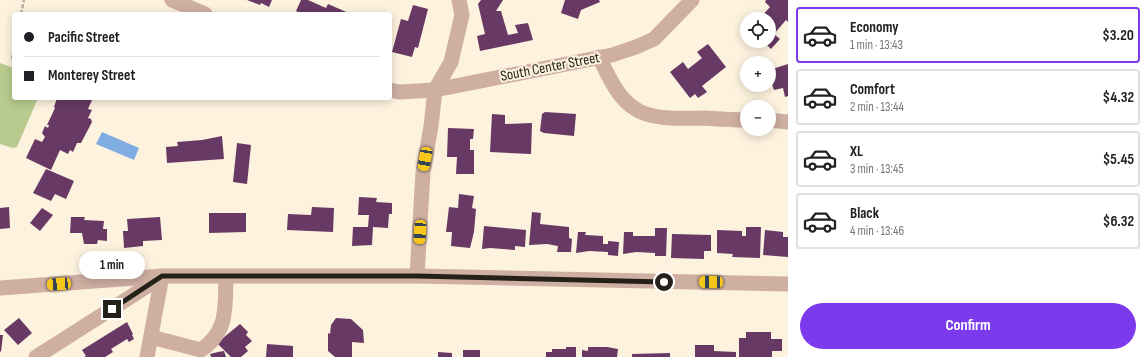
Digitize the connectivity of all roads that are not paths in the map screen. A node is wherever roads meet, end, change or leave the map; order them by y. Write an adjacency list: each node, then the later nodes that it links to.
1 (172, 0): 4 (street)
2 (459, 0): 8 (street)
3 (692, 0): 6 (street, South Center Street)
4 (188, 3): 5 (street)
5 (202, 12)
6 (599, 57): 8 (street, South Center Street); 9 (street)
7 (392, 90): 8 (street, South Center Street)
8 (435, 90): 14 (street)
9 (740, 120)
10 (776, 121): 11 (street)
11 (788, 122)
12 (162, 276): 13 (street); 16 (street); 17 (street); 18 (street)
13 (226, 276): 14 (street); 17 (street)
14 (417, 276): 15 (street)
15 (788, 284)
16 (0, 288)
17 (151, 337): 19 (street)
18 (36, 357)
19 (147, 357)

